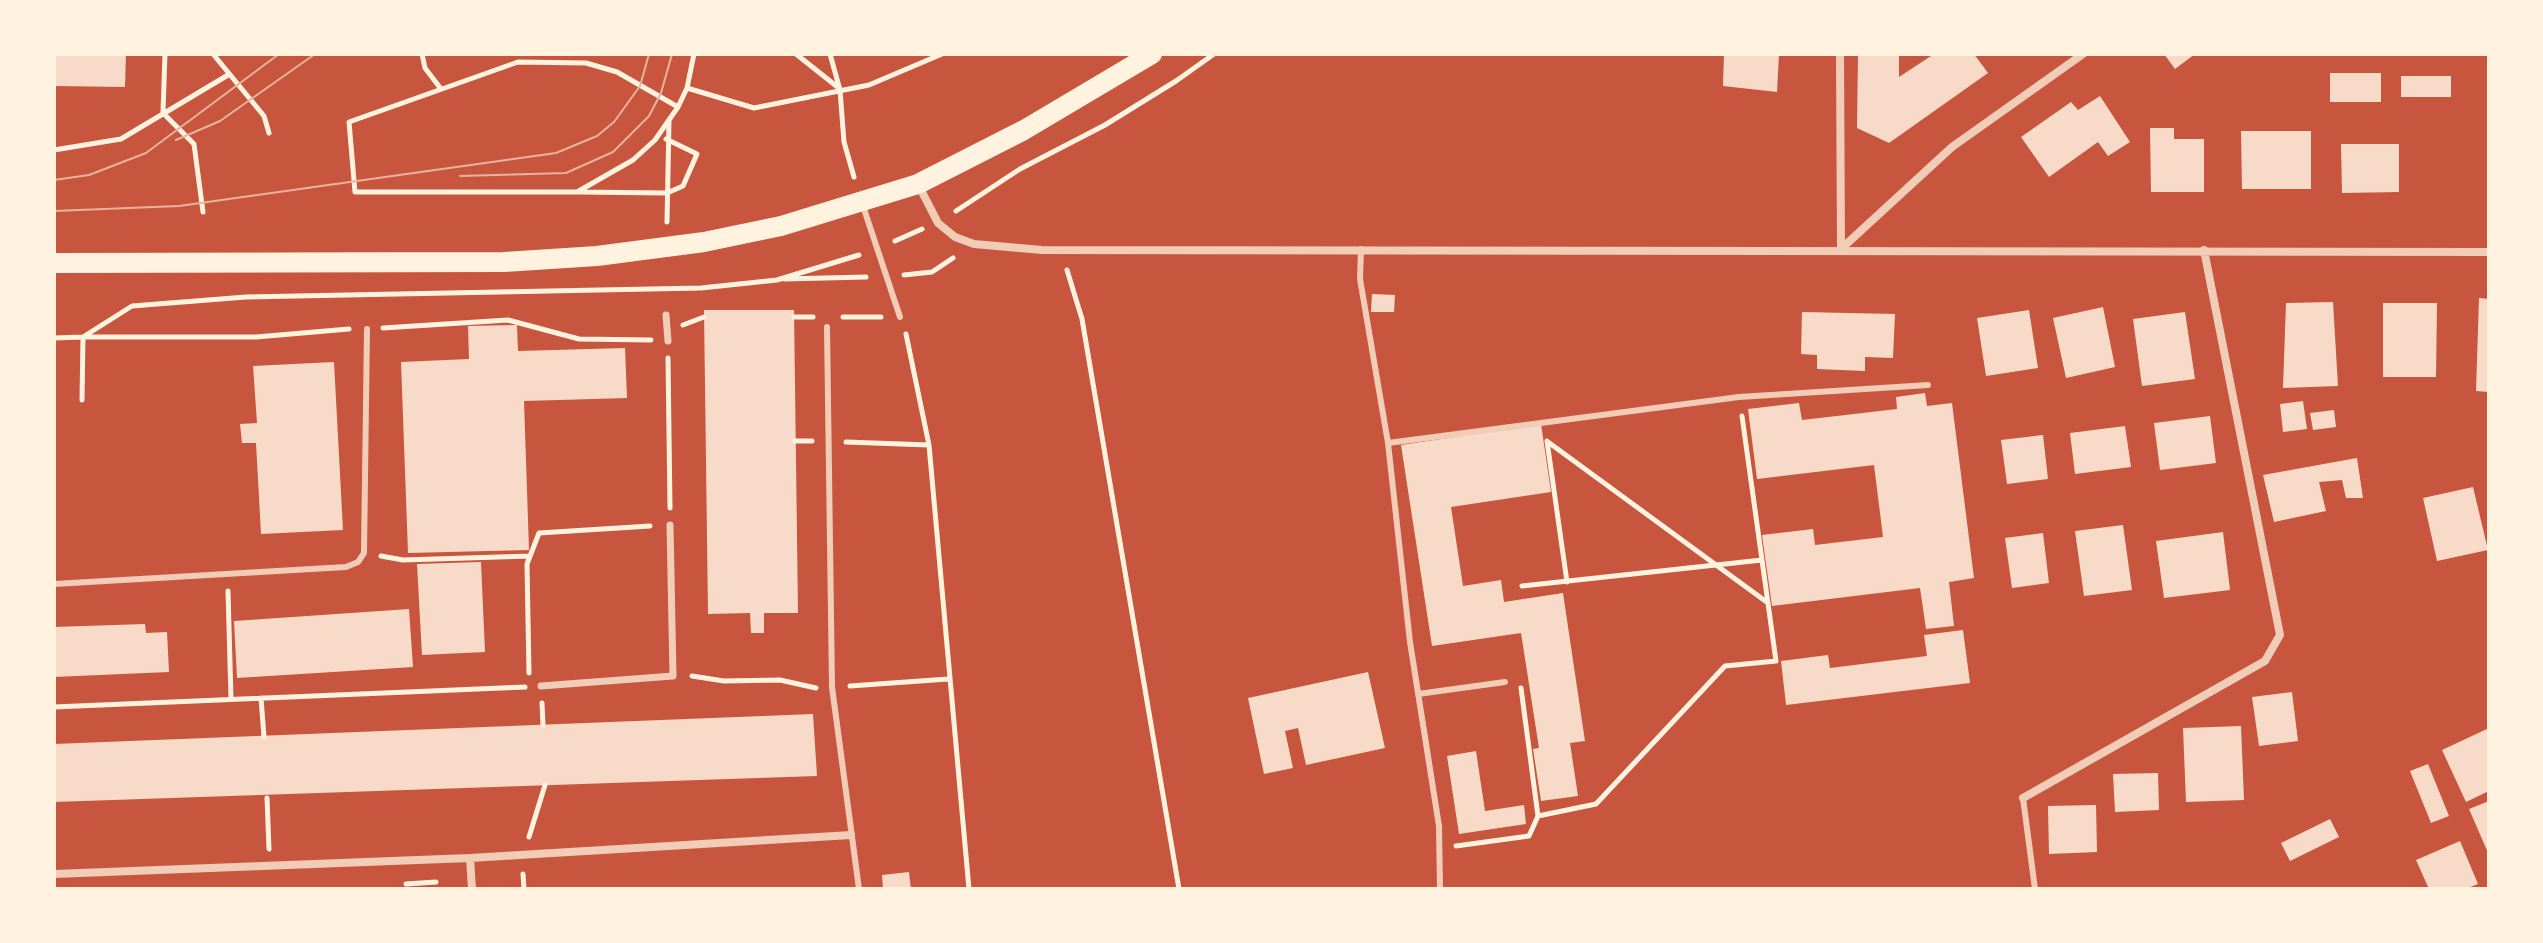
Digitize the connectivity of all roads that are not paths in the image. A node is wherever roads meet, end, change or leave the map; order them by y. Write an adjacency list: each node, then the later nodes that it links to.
1 (1152, 54): 4 (main road)
2 (1840, 54): 7 (street)
3 (2083, 54): 7 (street)
4 (918, 184): 5 (main road); 6 (street)
5 (861, 201): 10 (main road); 12 (lane)
6 (1361, 249): 7 (street); 17 (lane)
7 (1841, 249): 8 (street)
8 (2204, 250): 9 (street); 23 (street)
9 (2489, 252)
10 (54, 263)
11 (666, 315): 15 (street)
12 (900, 317)
13 (827, 327): 24 (lane)
14 (367, 329): 19 (lane)
15 (668, 341)
16 (1928, 385): 17 (lane)
17 (1388, 443): 22 (lane)
18 (670, 525): 21 (street)
19 (54, 584)
20 (1505, 682): 22 (lane)
21 (541, 686)
22 (1418, 694): 29 (lane)
23 (2023, 798): 30 (lane)
24 (851, 835): 25 (street); 28 (lane)
25 (470, 858): 26 (street); 27 (street)
26 (54, 874)
27 (472, 889)
28 (859, 889)
29 (1440, 889)
30 (2035, 889)

